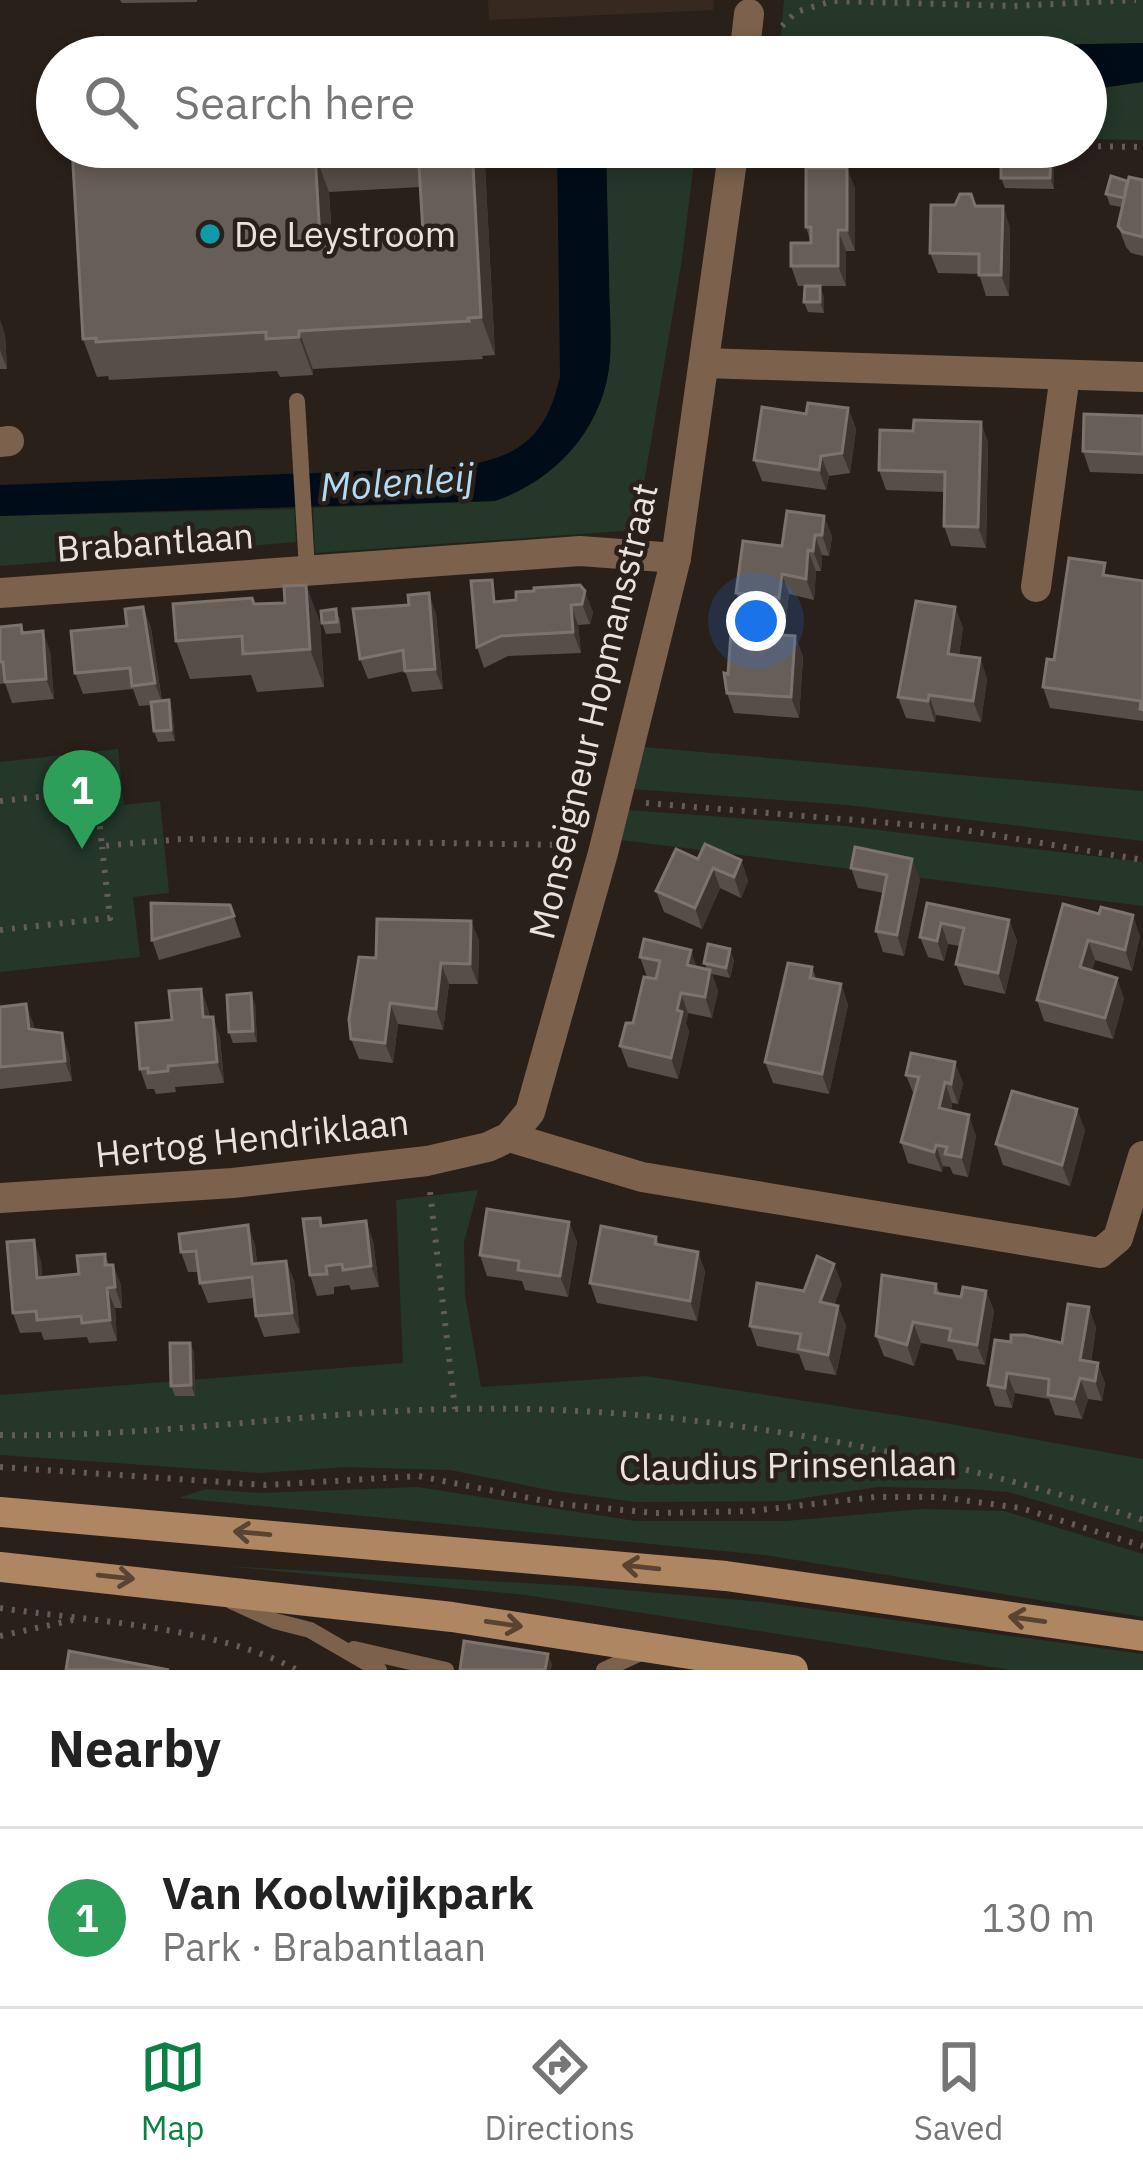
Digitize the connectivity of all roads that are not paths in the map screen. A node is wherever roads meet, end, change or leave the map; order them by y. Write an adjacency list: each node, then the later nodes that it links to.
1 (731, 168): 2 (street, Monseigneur Hopmansstraat)
2 (705, 363): 3 (street); 6 (street, Monseigneur Hopmansstraat)
3 (1065, 375): 4 (street); 8 (street)
4 (1143, 376)
5 (297, 401): 7 (lane)
6 (676, 558): 7 (street, Brabantlaan); 10 (street, Monseigneur Hopmansstraat)
7 (307, 569): 9 (street, Brabantlaan)
8 (1036, 587)
9 (0, 593)
10 (509, 1137): 11 (street); 12 (street, Hertog Hendriklaan)
11 (1143, 1156)
12 (0, 1198)
13 (0, 1512): 16 (main road, one-way to 13)
14 (0, 1567): 15 (main road, one-way to 15)
15 (198, 1586): 17 (lane); 18 (main road, one-way to 18)
16 (1143, 1636)
17 (341, 1646): 19 (lane); 20 (lane)
18 (654, 1647): 21 (lane); 22 (main road)
19 (379, 1670)
20 (446, 1670)
21 (604, 1670)
22 (793, 1670)

